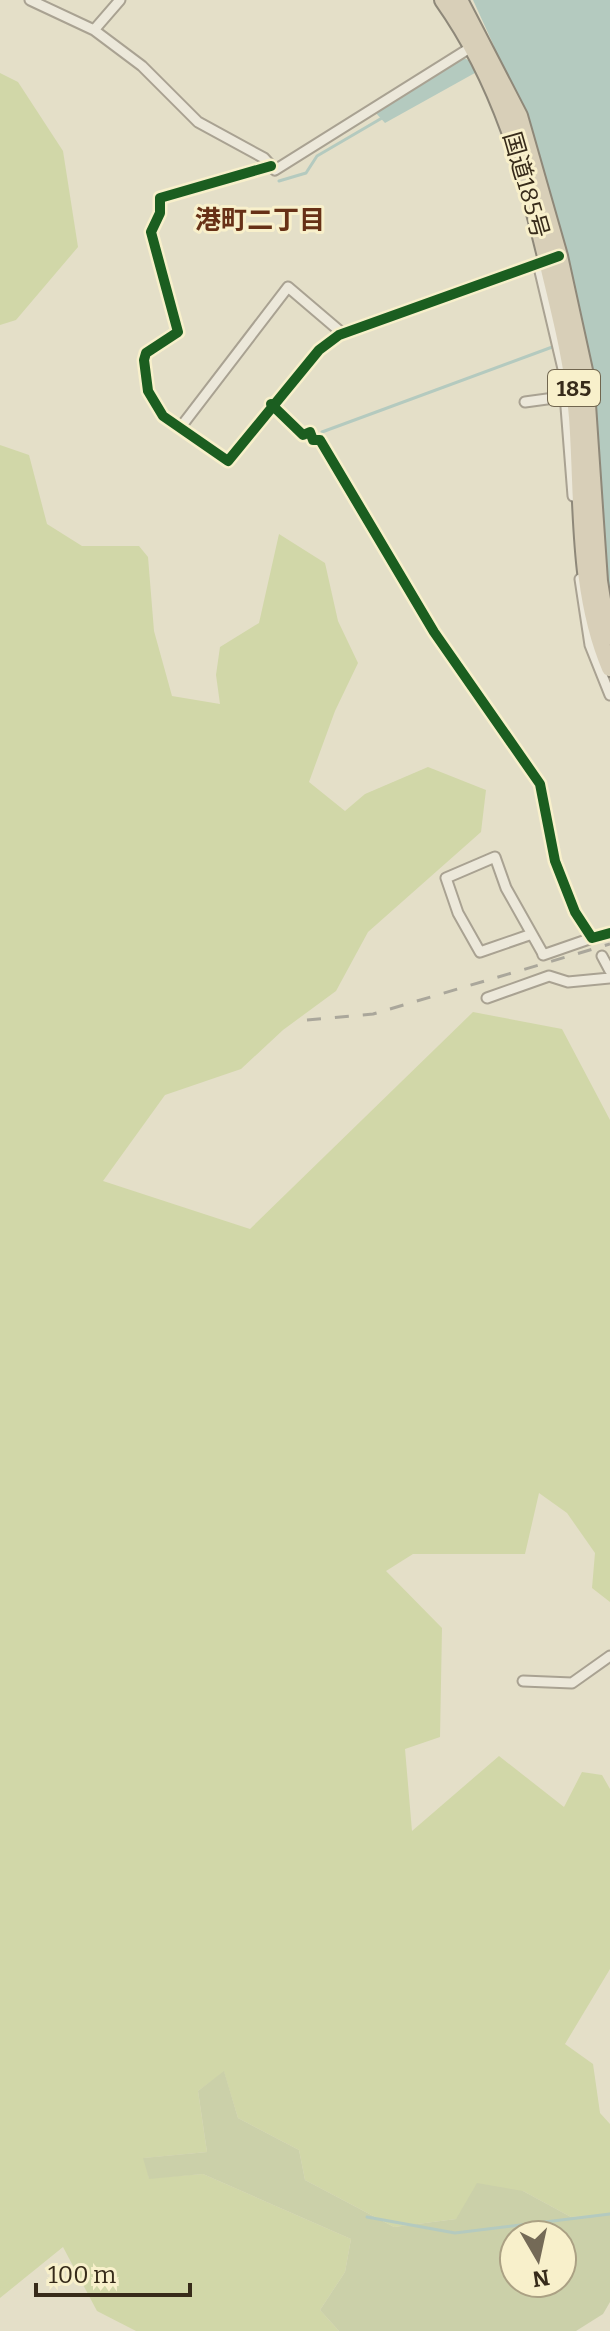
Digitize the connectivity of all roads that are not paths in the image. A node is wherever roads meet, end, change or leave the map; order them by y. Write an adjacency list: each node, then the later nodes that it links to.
1 (30, 0): 5 (street)
2 (120, 0): 5 (street)
3 (443, 0): 6 (highway, 国道185号 / 185)
4 (459, 0): 6 (highway, 国道185号 / 185)
5 (94, 30): 7 (street)
6 (483, 54): 7 (street); 8 (highway, 国道185号 / 185)
7 (271, 166): 13 (street)
8 (546, 260): 9 (street); 10 (highway, 国道185号 / 185); 10 (street); 14 (highway, 国道185号 / 185)
9 (342, 333): 12 (street); 13 (street)
10 (570, 396): 11 (street); 14 (highway, 国道185号 / 185)
11 (525, 402)
12 (271, 404): 13 (street); 19 (street)
13 (180, 428)
14 (600, 641): 15 (highway, 国道185号 / 185); 16 (street)
15 (610, 668)
16 (610, 695)
17 (610, 933): 19 (street)
18 (532, 934): 18 (street); 19 (street)
19 (592, 938)
20 (602, 956): 21 (street)
21 (610, 971)
22 (610, 978): 23 (street)
23 (487, 998)
24 (610, 1656): 25 (street)
25 (523, 1681)

